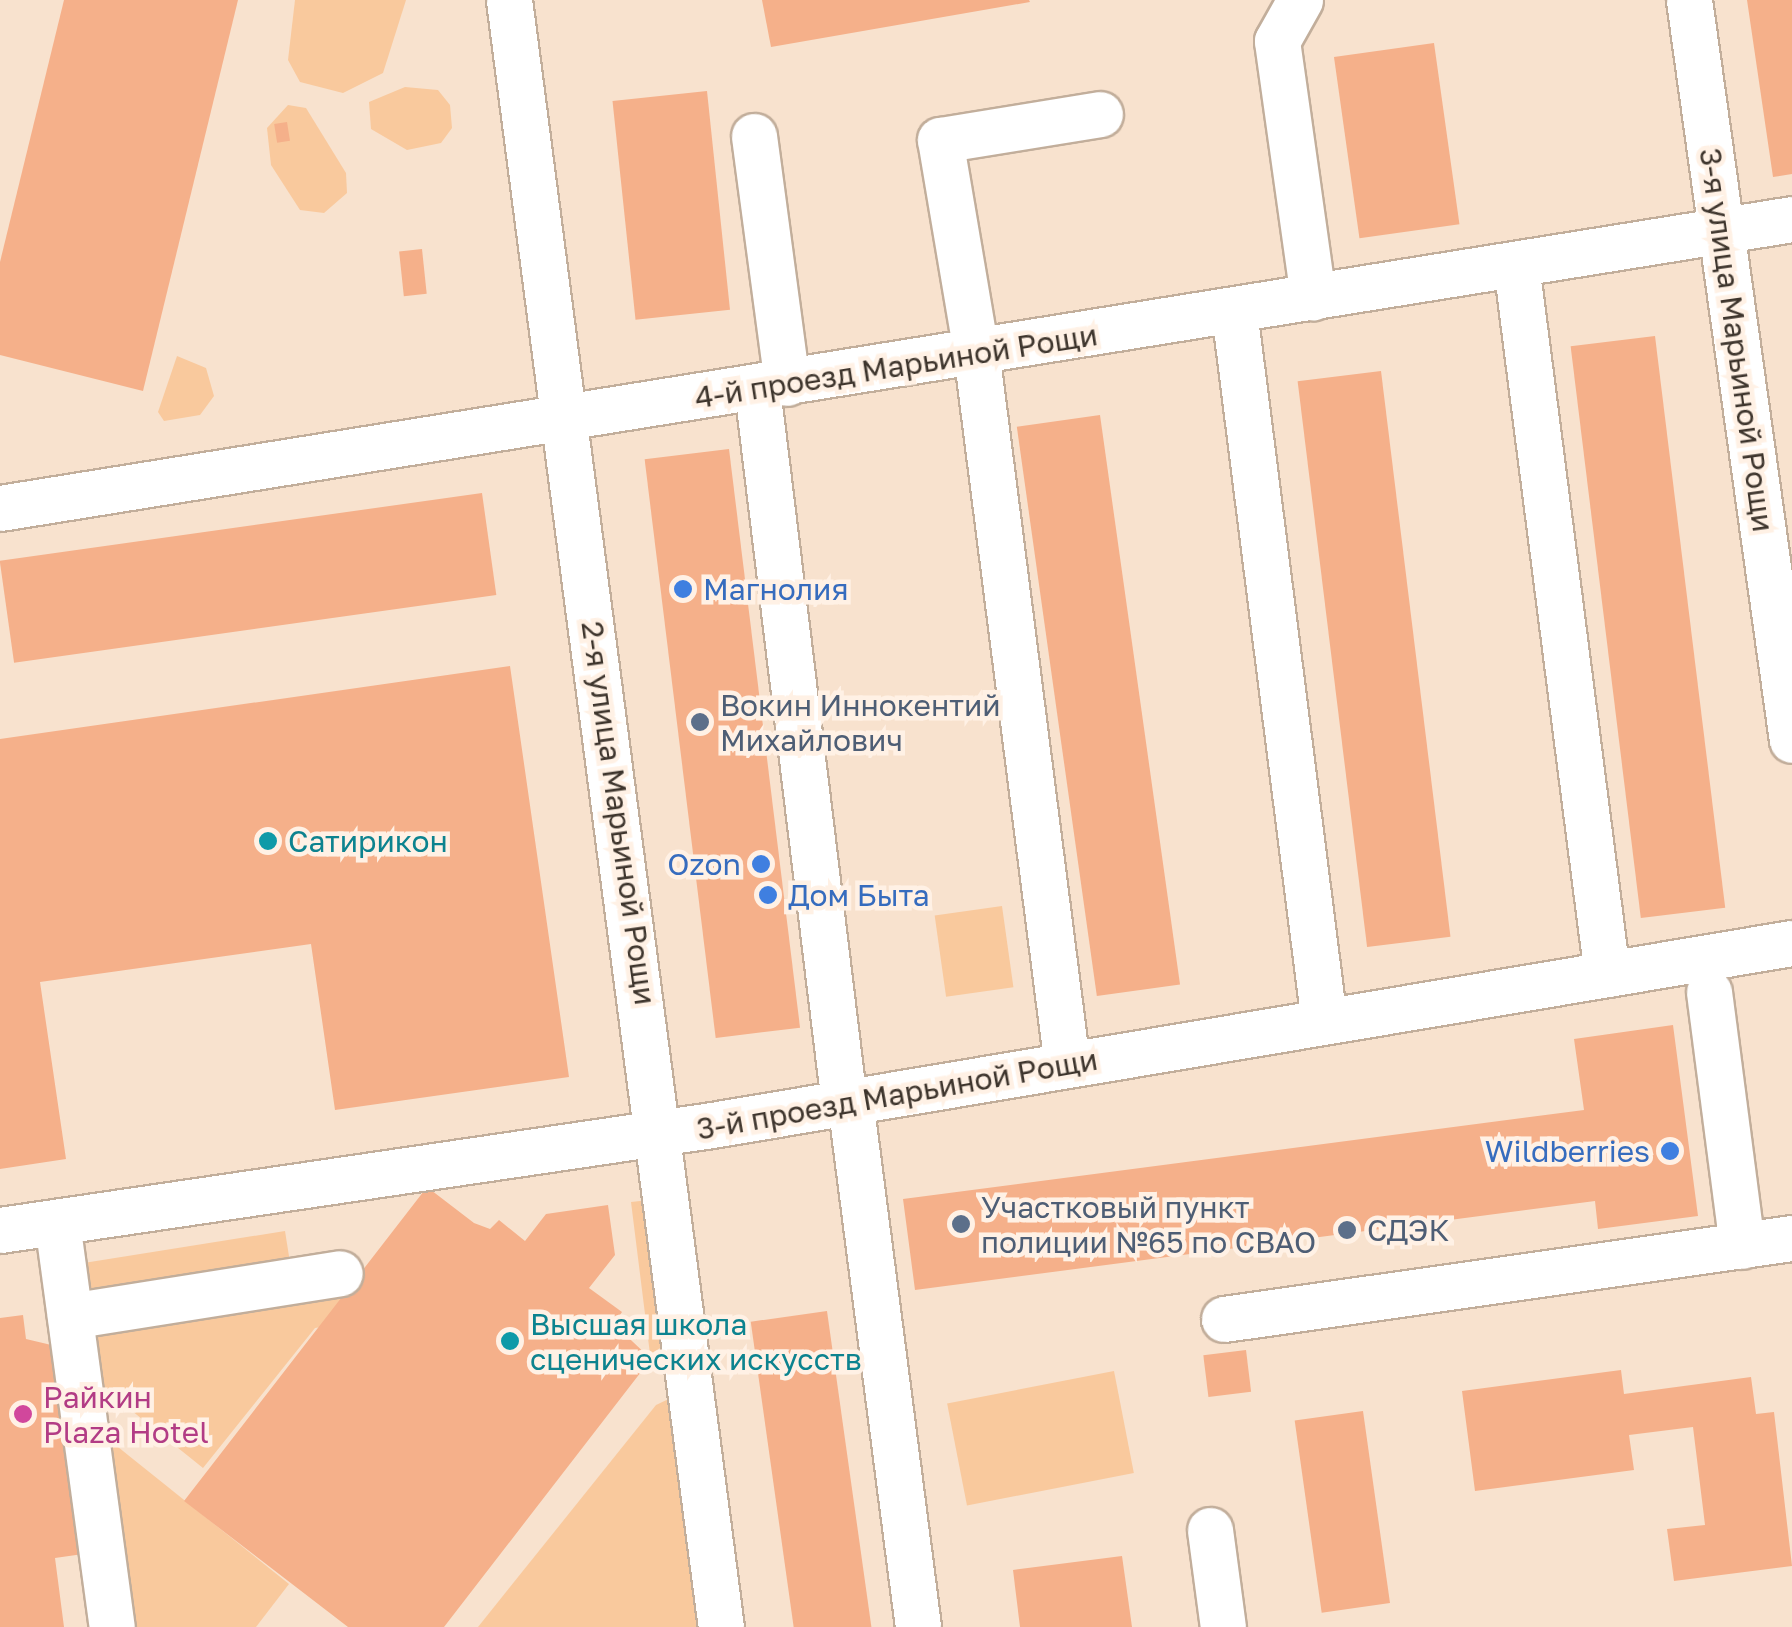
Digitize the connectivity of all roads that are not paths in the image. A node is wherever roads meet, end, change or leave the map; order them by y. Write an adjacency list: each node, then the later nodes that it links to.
1 (509, 0): 13 (street, 2-я улица Марьиной Рощи)
2 (1300, 0): 9 (street)
3 (1689, 0): 7 (street, 3-я улица Марьиной Рощи)
4 (1100, 114): 11 (street)
5 (754, 136): 12 (street)
6 (1792, 219): 7 (street, 4-й проезд Марьиной Рощи)
7 (1723, 230): 8 (street, 4-й проезд Марьиной Рощи); 15 (street, 3-я улица Марьиной Рощи)
8 (1516, 265): 9 (street, 4-й проезд Марьиной Рощи); 17 (street)
9 (1313, 297): 10 (street, 4-й проезд Марьиной Рощи)
10 (1234, 310): 11 (street, 4-й проезд Марьиной Рощи); 19 (street)
11 (976, 352): 12 (street, 4-й проезд Марьиной Рощи); 20 (street)
12 (772, 386): 13 (street, 4-й проезд Марьиной Рощи); 21 (street)
13 (566, 420): 14 (street, 4-й проезд Марьиной Рощи); 22 (street, 2-я улица Марьиной Рощи)
14 (0, 508)
15 (1792, 740)
16 (1792, 942): 17 (street, 3-й проезд Марьиной Рощи)
17 (1607, 974): 19 (street, 3-й проезд Марьиной Рощи)
18 (1709, 992): 26 (street)
19 (1324, 1021): 20 (street, 3-й проезд Марьиной Рощи)
20 (1067, 1065): 21 (street, 3-й проезд Марьиной Рощи)
21 (847, 1102): 22 (street, 3-й проезд Марьиной Рощи); 33 (street)
22 (660, 1133): 23 (street, 3-й проезд Марьиной Рощи); 32 (street, 2-я улица Марьиной Рощи)
23 (57, 1222): 24 (street, 3-й проезд Марьиной Рощи); 28 (street)
24 (0, 1230)
25 (1792, 1238): 26 (street)
26 (1742, 1246): 29 (street)
27 (340, 1273): 28 (street)
28 (70, 1316): 31 (street)
29 (1224, 1319)
30 (1210, 1530): 34 (street)
31 (112, 1627)
32 (722, 1627)
33 (918, 1627)
34 (1223, 1627)

